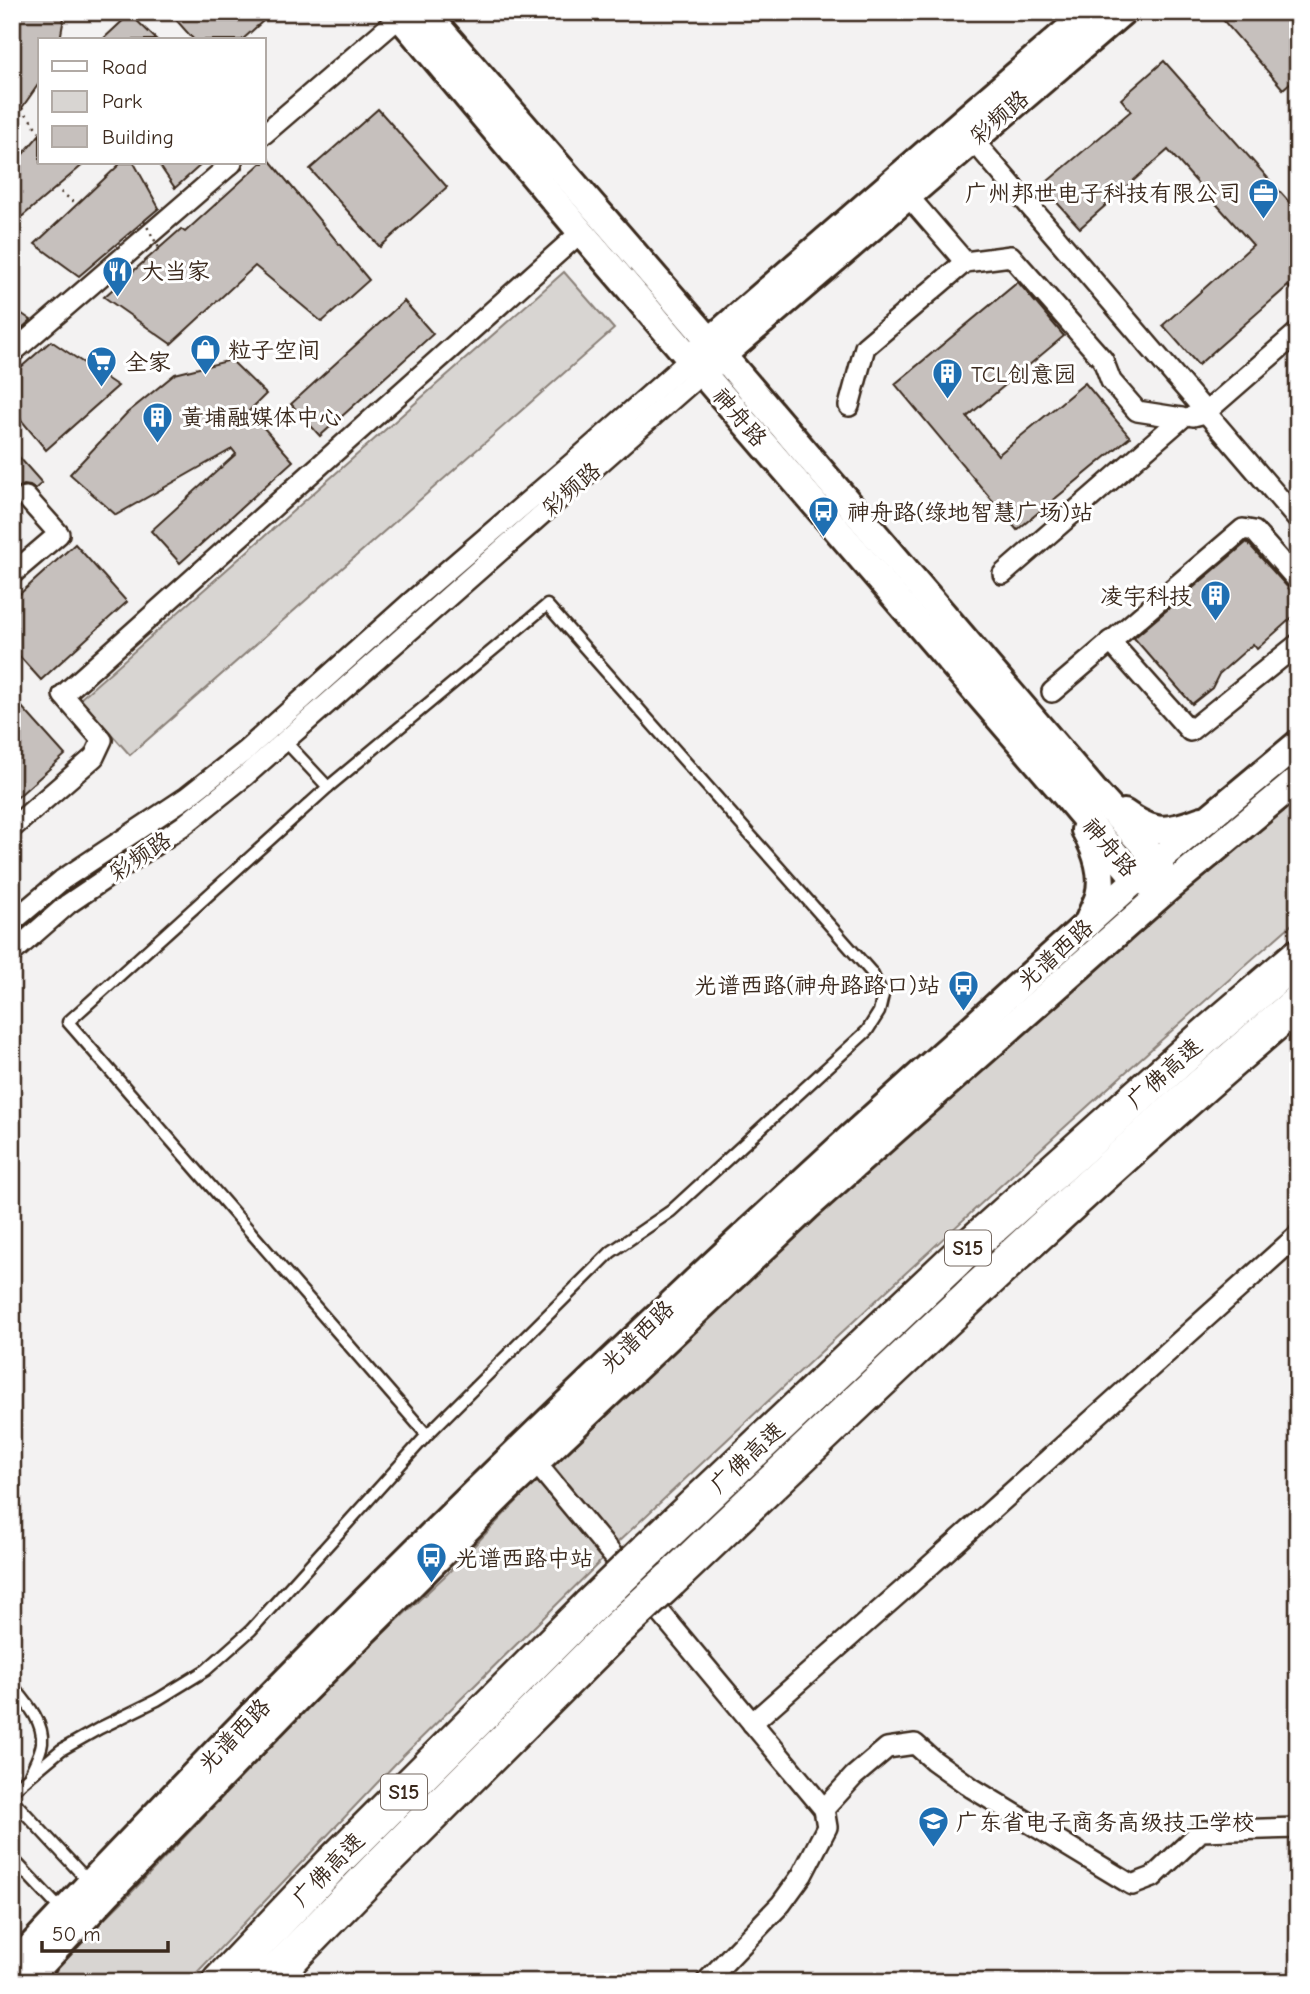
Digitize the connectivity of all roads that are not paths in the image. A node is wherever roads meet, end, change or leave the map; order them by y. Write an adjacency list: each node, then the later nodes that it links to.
1 (1089, 12): 11 (street, 彩频路)
2 (1122, 12): 5 (street, 彩频路)
3 (407, 14): 4 (street); 8 (street, 神舟路); 11 (street, 神舟路)
4 (266, 132)
5 (973, 139): 7 (street, 彩频路); 15 (street)
6 (231, 164): 12 (street)
7 (908, 196): 9 (street); 11 (street, 彩频路)
8 (581, 232): 13 (street, 神舟路); 31 (street)
9 (965, 262): 14 (street); 16 (street)
10 (1298, 332): 15 (street)
11 (716, 348): 13 (street, 彩频路); 29 (street, 神舟路)
12 (12, 354)
13 (696, 366): 25 (street, 彩频路); 29 (street, 神舟路); 35 (street, 彩频路)
14 (849, 406)
15 (1206, 413): 16 (street); 18 (street)
16 (1182, 418): 20 (street)
17 (26, 497): 19 (street)
18 (1298, 520)
19 (12, 574)
20 (1003, 574)
21 (1298, 581): 22 (street)
22 (1110, 641): 23 (street); 24 (street)
23 (1294, 653)
24 (1052, 692)
25 (285, 741): 28 (lane); 37 (street, 彩频路)
26 (1298, 744): 30 (street, 光谱西路)
27 (1298, 780): 34 (street)
28 (328, 787): 41 (lane); 41 (lane)
29 (1080, 794): 30 (street); 32 (street, 神舟路); 33 (street, 神舟路); 36 (street)
30 (1210, 817): 32 (street, 光谱西路)
31 (12, 828)
32 (1158, 861): 33 (street, 光谱西路); 34 (street, 神舟路)
33 (1137, 880): 34 (street, 神舟路); 36 (street, 光谱西路)
34 (1167, 888): 42 (street)
35 (12, 922)
36 (1086, 926): 51 (street, 光谱西路)
37 (12, 953)
38 (1298, 957): 55 (highway, 广佛高速 / S15, bridge)
39 (1298, 1003): 56 (highway, 广佛高速 / S15, bridge)
40 (1298, 1235): 44 (street)
41 (427, 1435): 45 (lane)
42 (536, 1463): 44 (street); 54 (street)
43 (12, 1685): 45 (lane)
44 (752, 1723): 48 (street)
45 (28, 1778): 46 (lane)
46 (12, 1791)
47 (12, 1799): 51 (lane)
48 (824, 1809): 49 (street); 57 (street)
49 (1298, 1828)
50 (12, 1858): 52 (lane)
51 (90, 1883): 52 (street, 光谱西路)
52 (63, 1912): 53 (street, 光谱西路)
53 (12, 1966)
54 (25, 1982)
55 (220, 1982)
56 (267, 1982)
57 (706, 1982)

